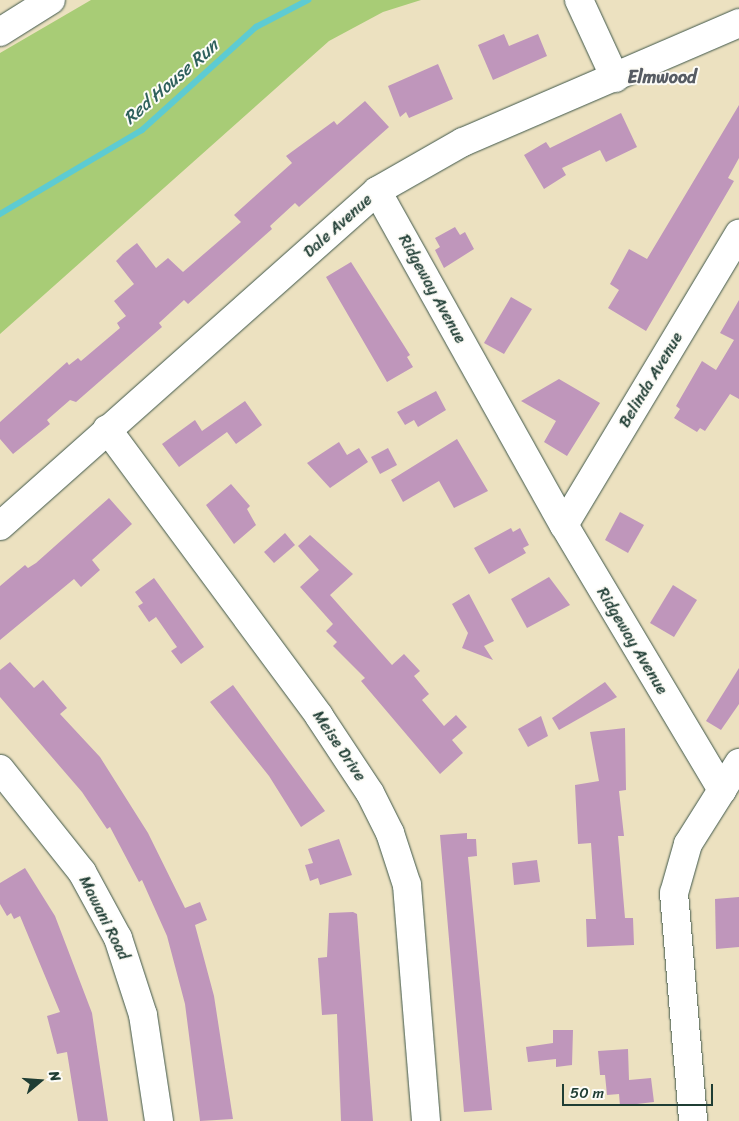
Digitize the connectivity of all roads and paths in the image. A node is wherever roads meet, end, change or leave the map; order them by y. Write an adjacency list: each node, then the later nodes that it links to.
1 (51, 0): 4 (street)
2 (579, 0): 5 (street)
3 (739, 23): 5 (street, Dale Avenue)
4 (0, 32)
5 (615, 78): 6 (street, Dale Avenue)
6 (377, 191): 8 (street, Dale Avenue); 10 (street, Ridgeway Avenue)
7 (739, 234): 10 (street, Belinda Avenue)
8 (107, 429): 9 (street, Dale Avenue); 15 (street, Meise Drive)
9 (0, 526)
10 (564, 526): 13 (street, Ridgeway Avenue)
11 (739, 763): 13 (street)
12 (0, 769): 14 (street, Mawani Road)
13 (722, 790): 16 (street)
14 (159, 1121)
15 (426, 1121)
16 (693, 1121)

